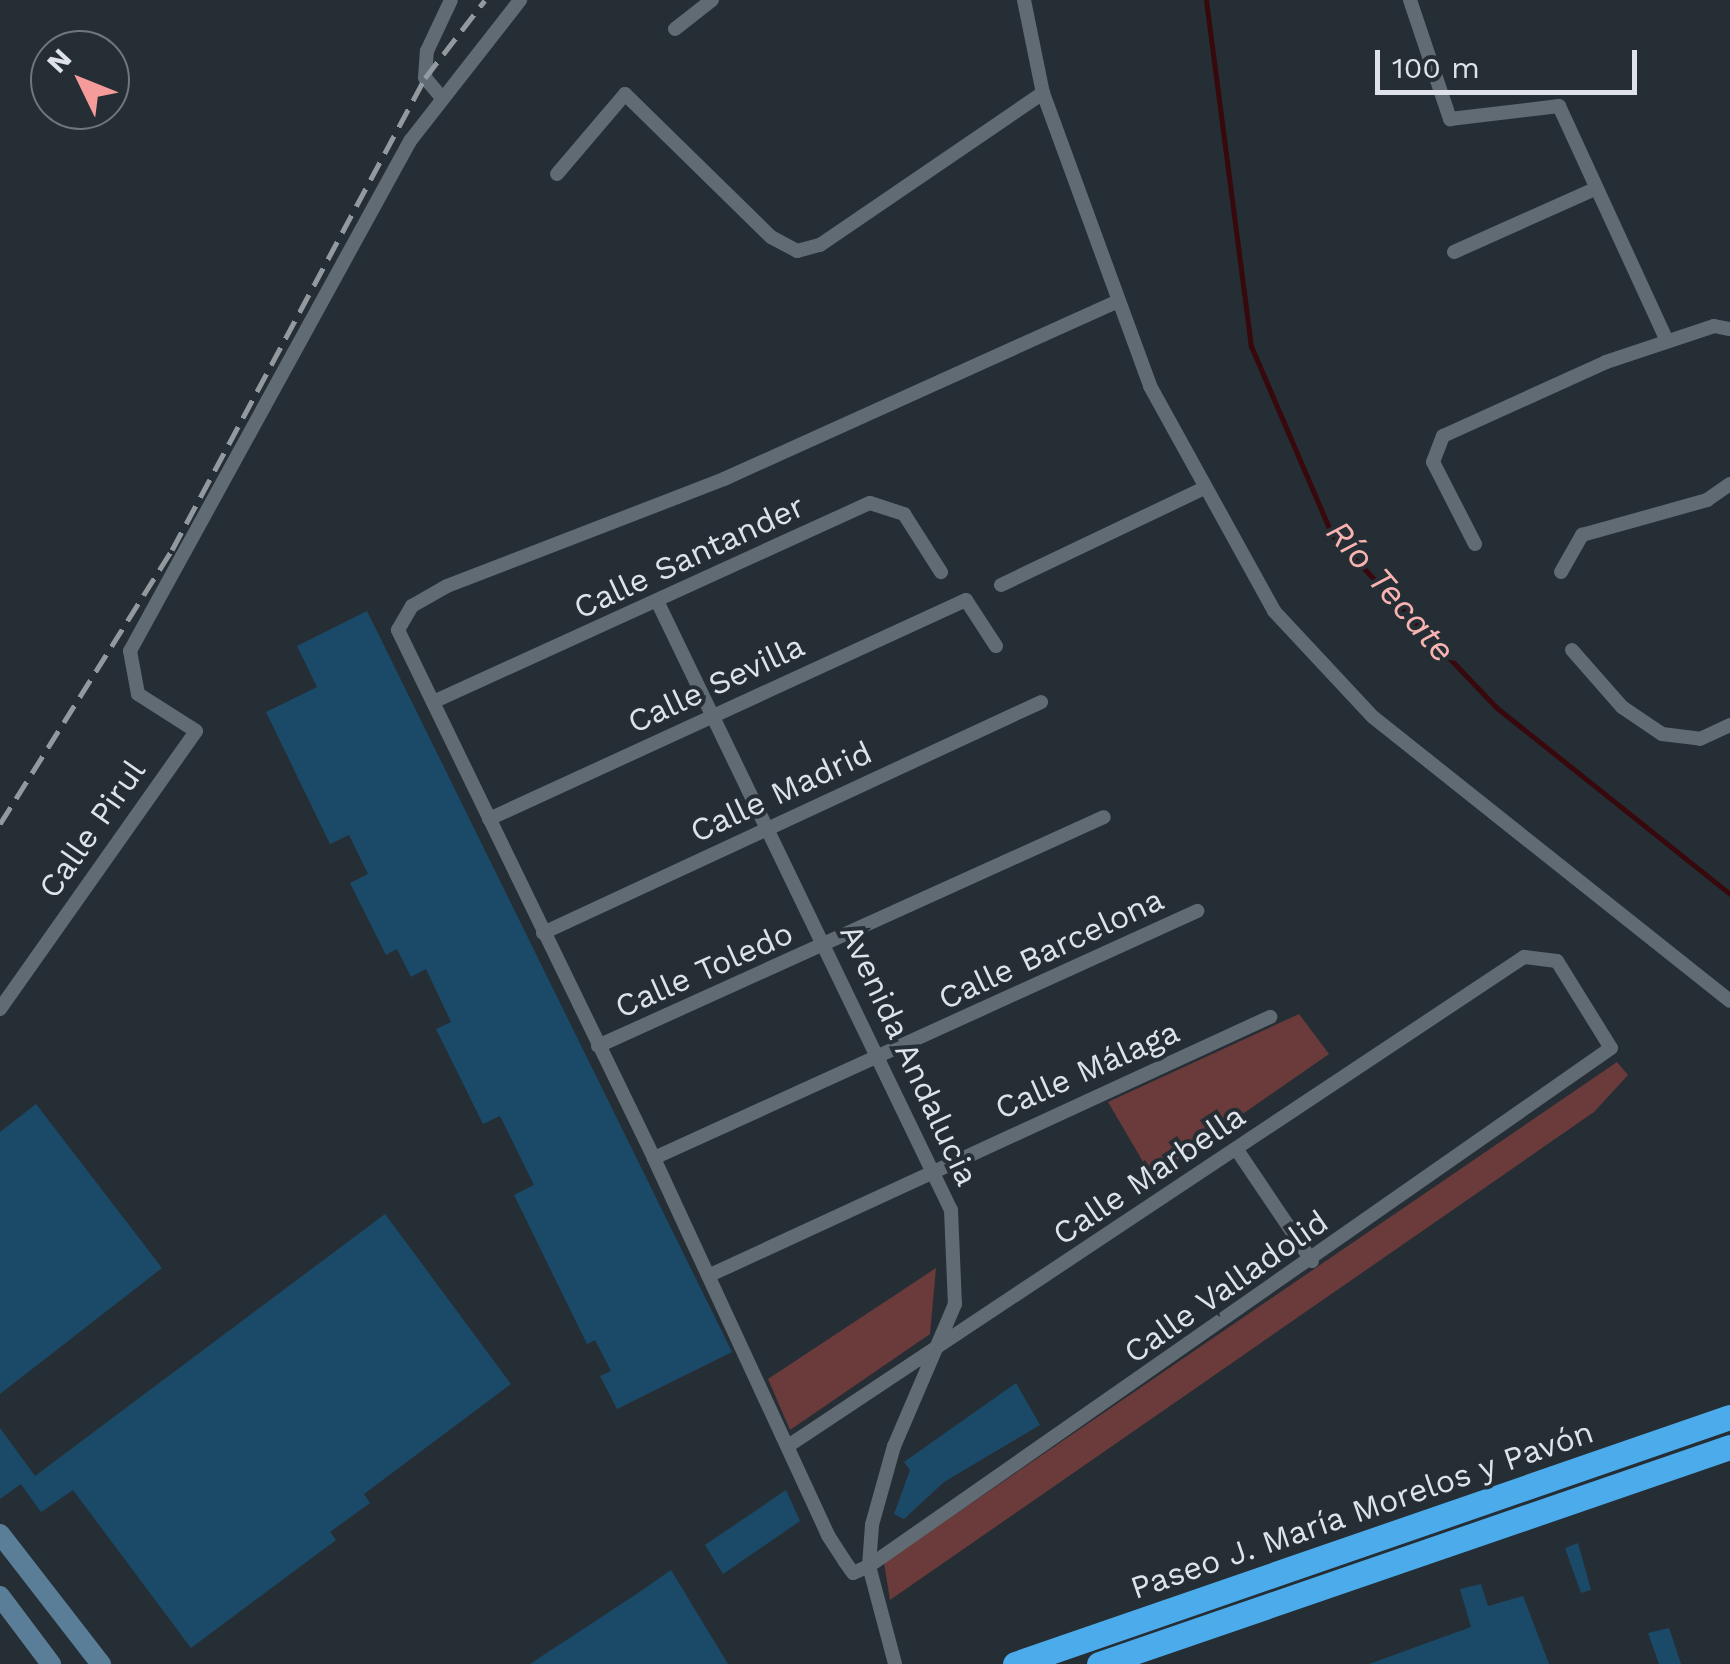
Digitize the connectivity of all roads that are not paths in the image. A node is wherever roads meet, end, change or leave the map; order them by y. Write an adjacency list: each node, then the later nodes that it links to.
1 (451, 0): 8 (street)
2 (520, 0): 8 (street)
3 (712, 0): 6 (street)
4 (1024, 0): 7 (street)
5 (1410, 0): 10 (street)
6 (675, 29)
7 (1043, 93): 9 (street); 12 (street)
8 (442, 98): 35 (street, Calle Pirul)
9 (557, 174)
10 (1595, 189): 11 (street); 14 (street)
11 (1454, 252)
12 (1119, 301): 16 (street); 24 (street)
13 (1730, 330): 14 (street)
14 (1667, 341): 17 (street)
15 (1730, 484): 19 (street)
16 (1202, 490): 20 (street); 34 (street)
17 (1475, 544)
18 (941, 572): 21 (street, Calle Santander)
19 (1561, 572)
20 (1001, 585)
21 (658, 605): 24 (street, Calle Santander); 26 (street, Avenida Andalucia)
22 (996, 646): 26 (street, Calle Sevilla)
23 (1572, 650): 27 (street)
24 (433, 702): 29 (street)
25 (1042, 702): 30 (street, Calle Madrid)
26 (714, 715): 29 (street, Calle Sevilla); 30 (street, Avenida Andalucia)
27 (1730, 724)
28 (1104, 817): 33 (street, Calle Toledo)
29 (489, 819): 32 (street)
30 (772, 827): 32 (street, Calle Madrid); 33 (street, Avenida Andalucia)
31 (1197, 911): 39 (street, Calle Barcelona)
32 (543, 933): 37 (street)
33 (828, 945): 37 (street, Calle Toledo); 39 (street, Avenida Andalucia)
34 (1730, 1001)
35 (0, 1009)
36 (1270, 1017): 42 (street, Calle Málaga)
37 (598, 1046): 41 (street)
38 (1611, 1048): 40 (street, Calle Marbella); 43 (street, Calle Valladolid)
39 (882, 1058): 41 (street, Calle Barcelona); 42 (street, Avenida Andalucia)
40 (1237, 1150): 43 (street); 45 (street, Calle Marbella)
41 (654, 1158): 44 (street)
42 (935, 1168): 44 (street, Calle Málaga); 45 (street, Avenida Andalucia)
43 (1312, 1261): 50 (street, Calle Valladolid)
44 (710, 1275): 47 (street)
45 (944, 1345): 47 (street, Calle Marbella); 50 (street, Avenida Andalucia)
46 (1730, 1418): 55 (highway, Paseo J. María Morelos y Pavón)
47 (788, 1446): 50 (street)
48 (1730, 1447): 56 (highway, Paseo J. María Morelos y Pavón)
49 (0, 1534): 53 (street)
50 (869, 1566): 54 (street, Avenida Andalucia)
51 (0, 1596): 52 (street)
52 (51, 1664)
53 (101, 1664)
54 (895, 1664)
55 (1014, 1664)
56 (1099, 1664)

